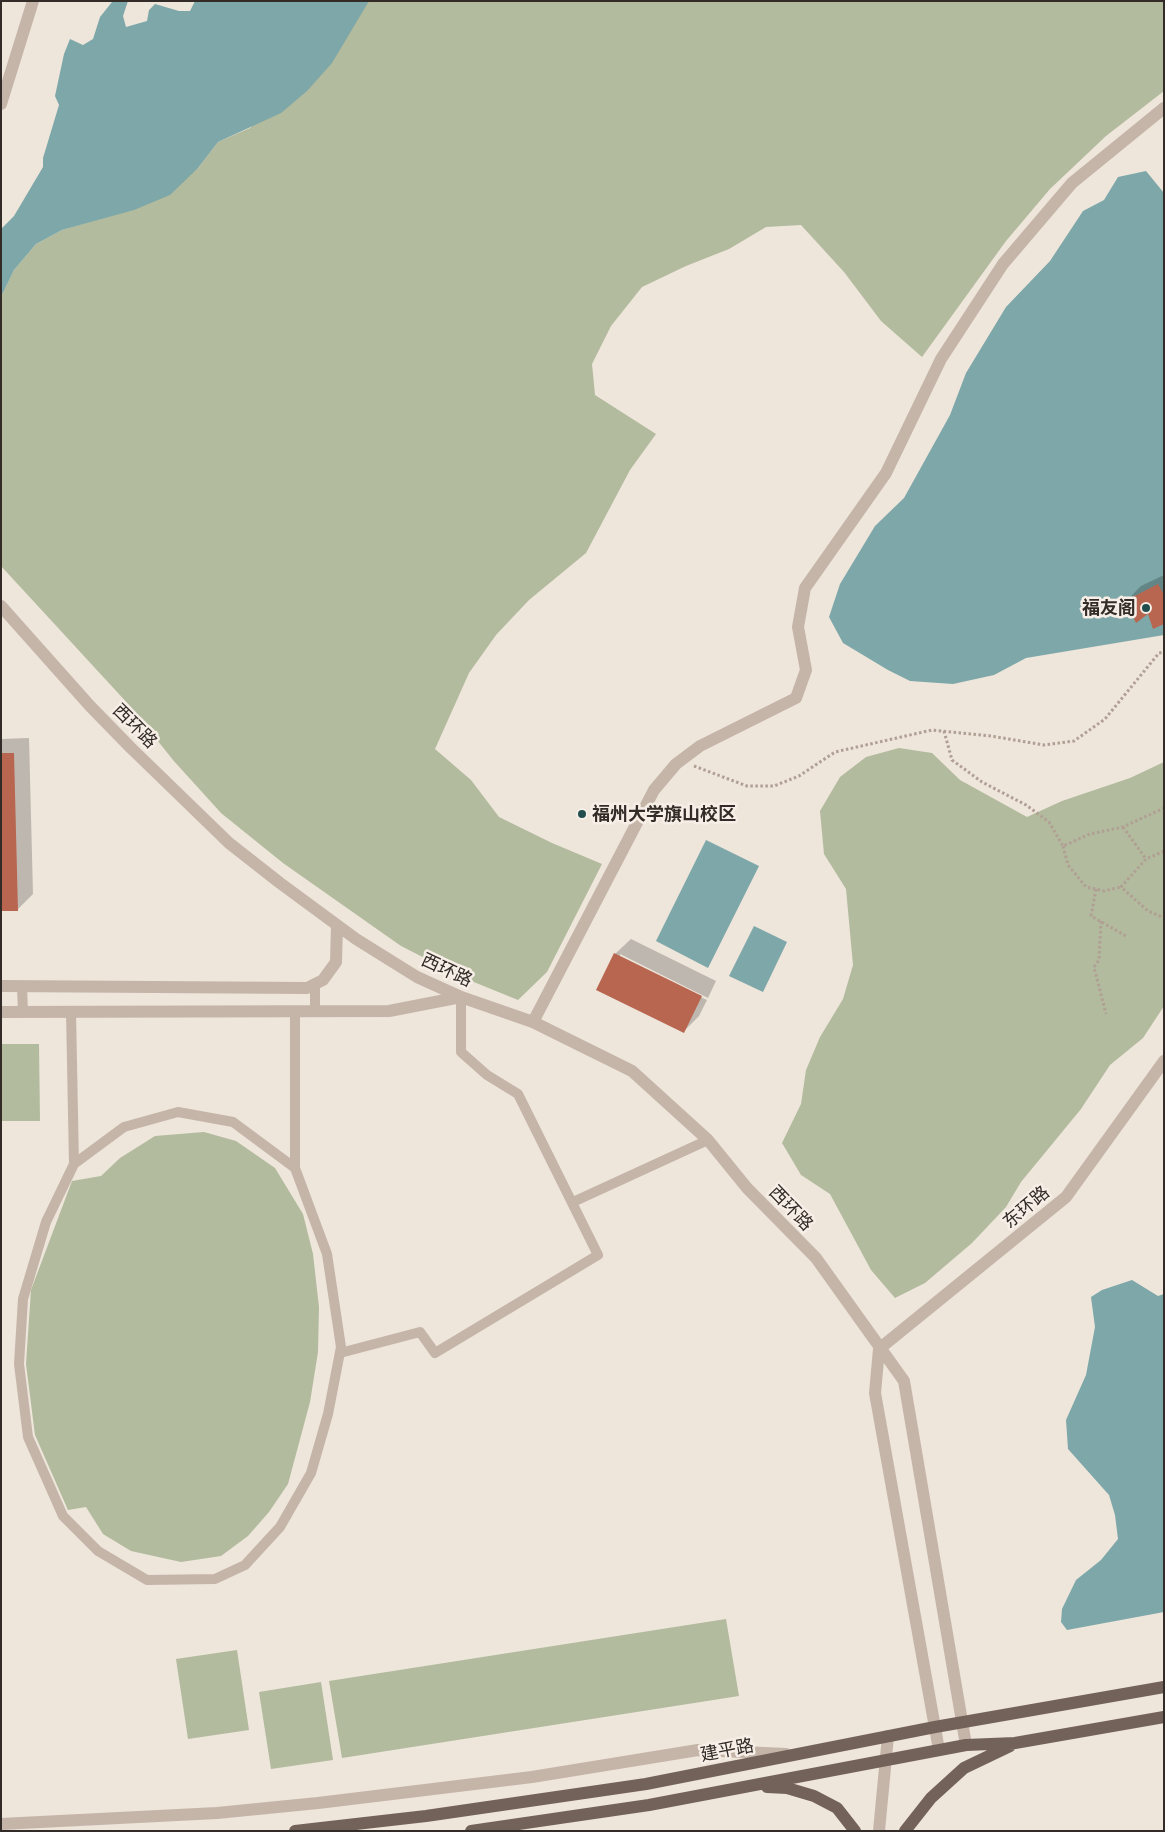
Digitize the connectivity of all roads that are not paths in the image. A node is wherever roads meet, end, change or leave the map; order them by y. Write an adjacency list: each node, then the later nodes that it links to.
1 (33, 1): 2 (street)
2 (1, 104)
3 (1164, 108): 15 (street)
4 (1, 606): 5 (street, 西环路)
5 (336, 925): 6 (street); 9 (street, 西环路)
6 (315, 984): 8 (street); 14 (lane)
7 (1, 986): 8 (street)
8 (22, 986): 11 (lane)
9 (461, 997): 14 (street); 15 (street, 西环路); 20 (lane)
10 (1, 1012): 11 (street)
11 (23, 1012): 12 (street)
12 (71, 1012): 13 (street); 18 (lane)
13 (295, 1012): 14 (street); 19 (lane)
14 (315, 1012)
15 (533, 1022): 17 (street, 西环路)
16 (1164, 1061): 21 (street, 东环路)
17 (708, 1140): 20 (lane); 21 (street, 西环路)
18 (74, 1164): 19 (lane); 22 (lane)
19 (295, 1168): 22 (lane)
20 (573, 1202): 22 (lane)
21 (879, 1350): 25 (street, 西环路); 26 (street)
22 (340, 1353)
23 (1164, 1687): 25 (main road, 建平路)
24 (1164, 1717): 28 (main road)
25 (962, 1722): 26 (main road, 建平路); 29 (street, 西环路)
26 (936, 1727): 27 (main road, 建平路); 30 (street)
27 (888, 1736): 31 (main road, 建平路); 32 (street)
28 (1015, 1743): 29 (main road); 39 (main road)
29 (966, 1745): 30 (main road)
30 (940, 1750): 32 (main road)
31 (796, 1754): 34 (street); 35 (main road, 建平路)
32 (886, 1759): 33 (main road); 38 (street)
33 (744, 1786): 36 (main road); 37 (main road)
34 (1, 1824)
35 (295, 1831)
36 (470, 1831)
37 (855, 1831)
38 (879, 1831)
39 (905, 1831)

